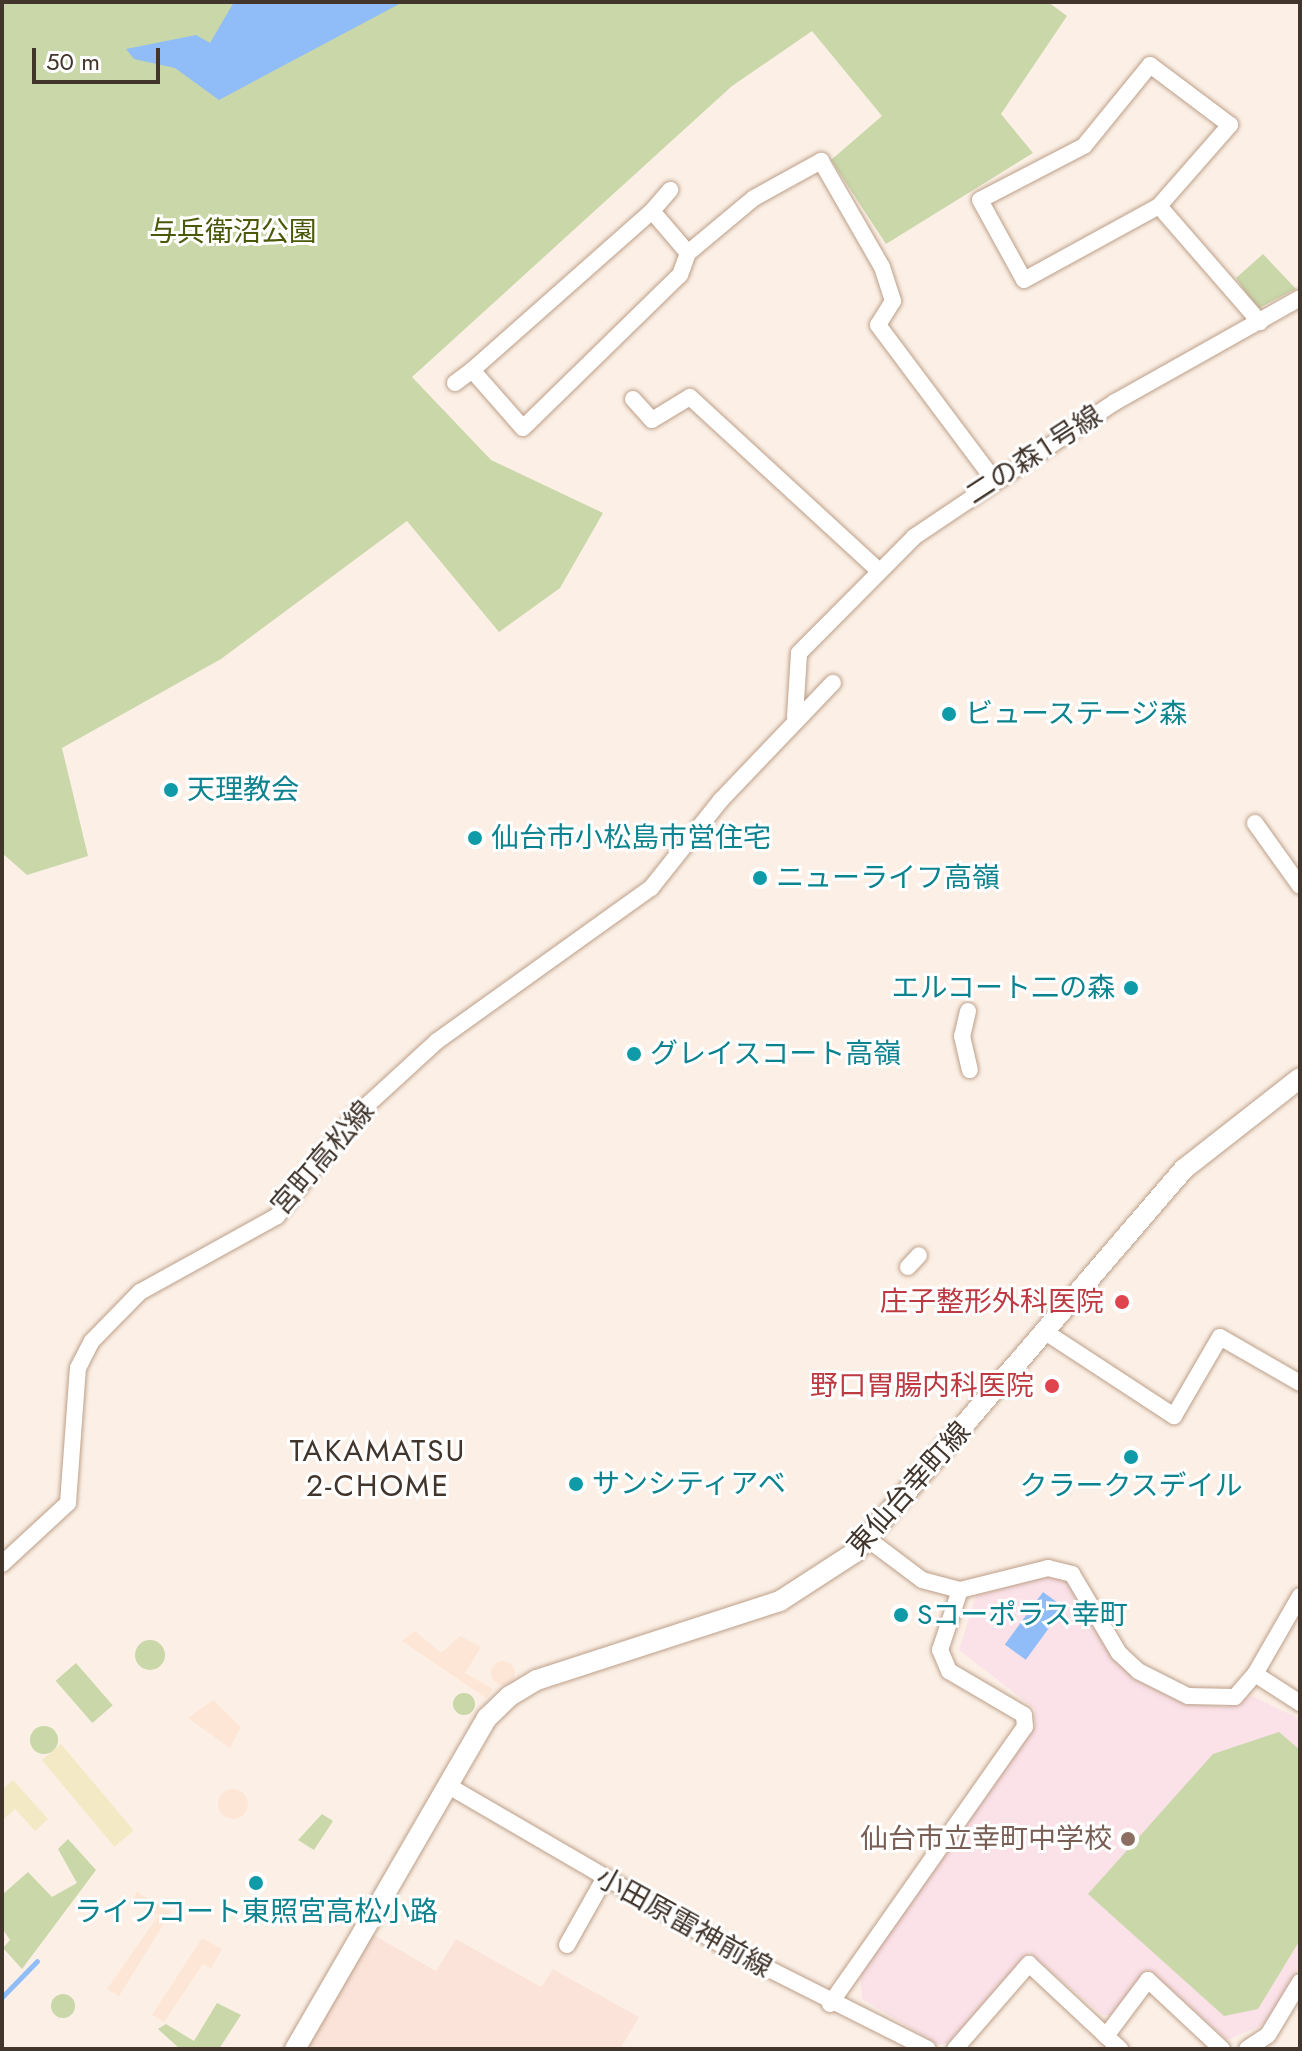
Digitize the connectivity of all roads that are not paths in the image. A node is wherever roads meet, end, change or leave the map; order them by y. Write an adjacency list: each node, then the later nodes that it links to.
1 (670, 190): 3 (street)
2 (1159, 206): 2 (street); 6 (street)
3 (652, 211): 4 (street); 7 (street)
4 (688, 253): 7 (street); 10 (street)
5 (1300, 298): 6 (street, 二の森１号線)
6 (1260, 322): 10 (street, 二の森１号線)
7 (472, 370): 8 (street)
8 (455, 383)
9 (633, 399): 11 (street)
10 (993, 479): 11 (street, 二の森１号線)
11 (877, 569): 13 (street, 二の森１号線)
12 (833, 683): 13 (street, 宮町高松線)
13 (795, 717): 22 (street, 宮町高松線)
14 (1255, 823): 15 (street)
15 (1300, 886)
16 (968, 1011): 17 (street)
17 (970, 1070)
18 (1300, 1078): 19 (street, 東仙台幸町線)
19 (1047, 1333): 20 (street); 21 (street, 東仙台幸町線)
20 (1300, 1383)
21 (869, 1540): 23 (street); 27 (street, 東仙台幸町線)
22 (2, 1564)
23 (960, 1590): 25 (street); 31 (street)
24 (1300, 1596): 25 (street)
25 (1255, 1674): 26 (street)
26 (1300, 1703)
27 (447, 1785): 28 (street, 小田原雷神前線); 34 (street, 東仙台幸町線)
28 (604, 1879): 29 (street); 31 (street, 小田原雷神前線)
29 (567, 1945)
30 (1300, 1982): 32 (street)
31 (830, 2004): 35 (street, 小田原雷神前線)
32 (1295, 2004): 39 (street)
33 (1106, 2036): 36 (street); 37 (street); 38 (street)
34 (295, 2049)
35 (928, 2049)
36 (955, 2049)
37 (1120, 2049)
38 (1222, 2049)
39 (1247, 2049)

